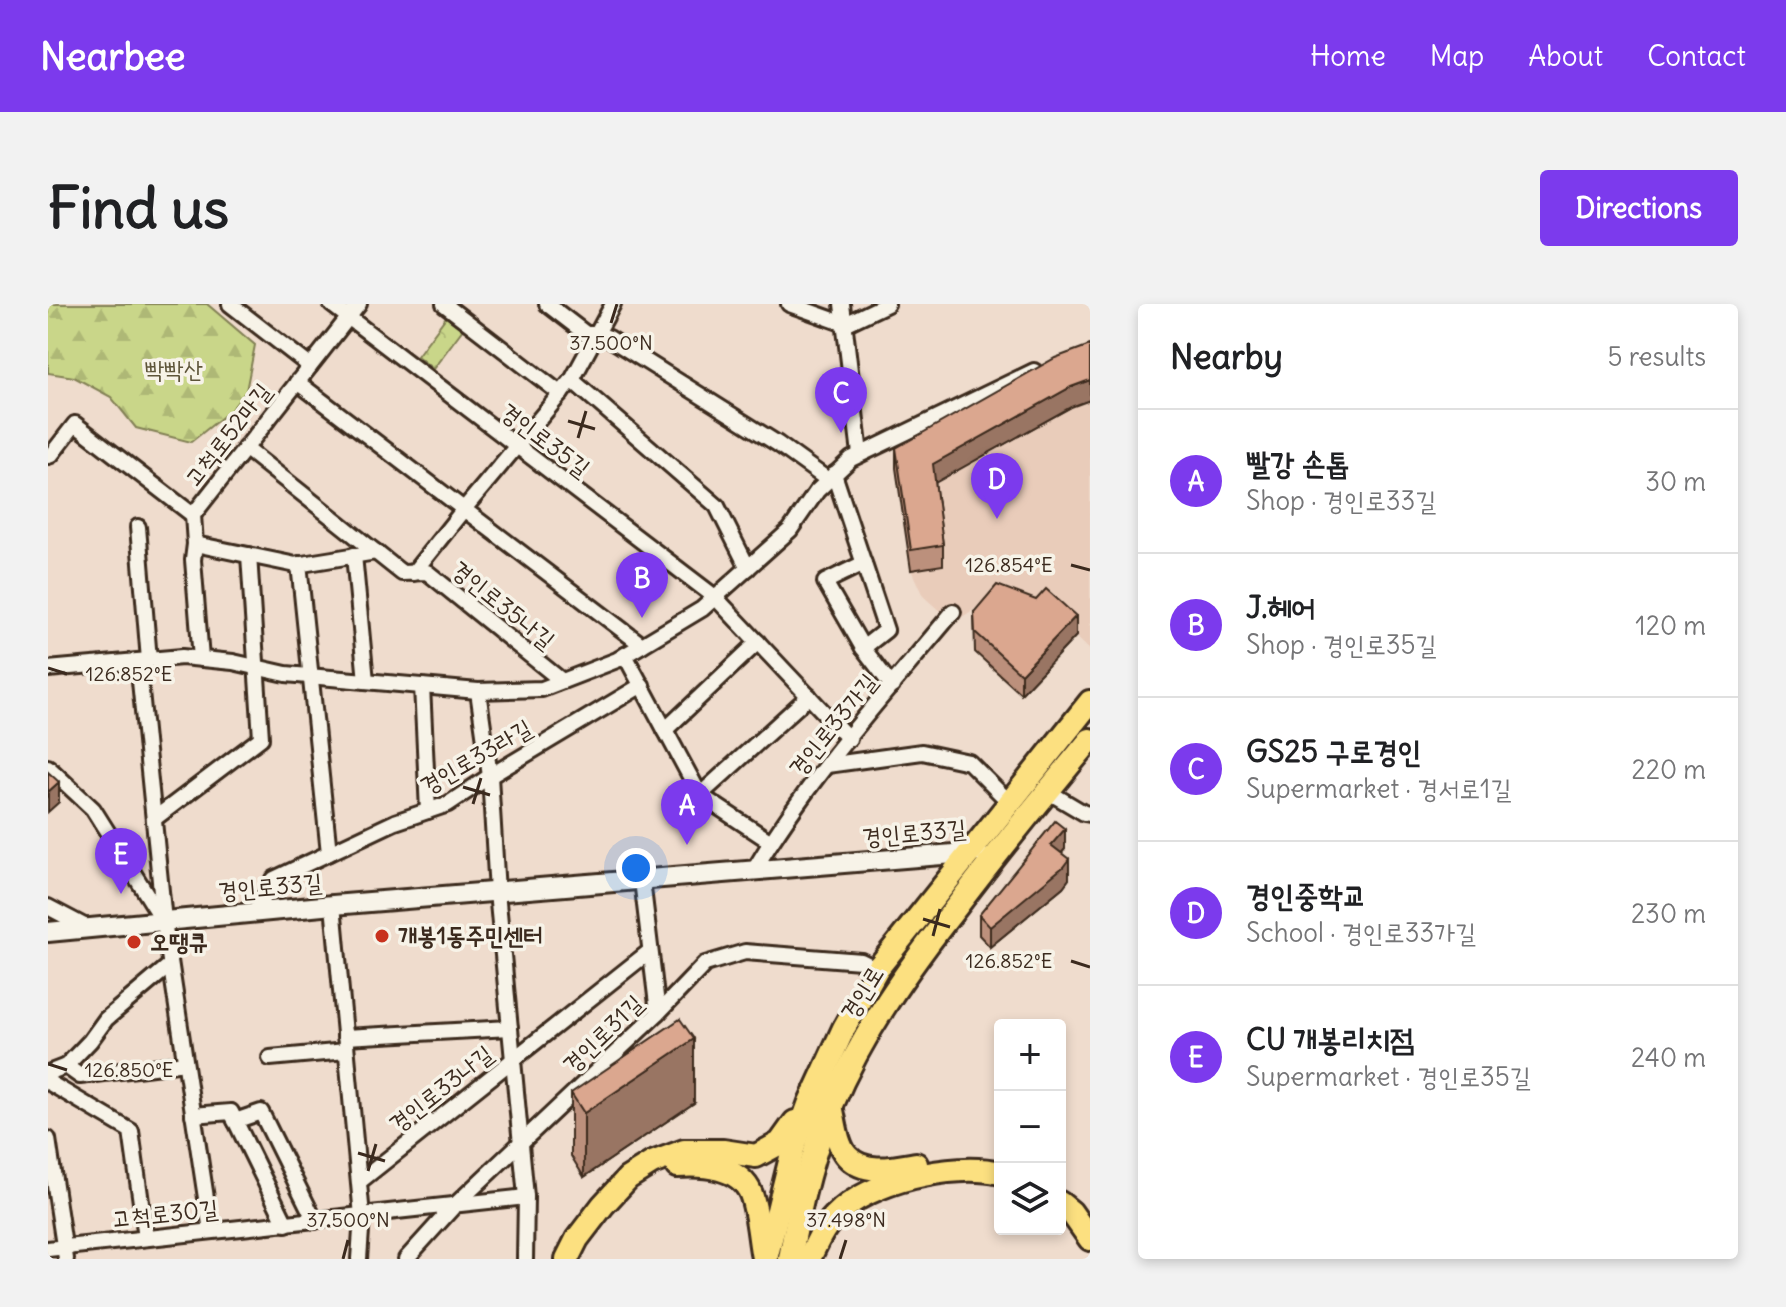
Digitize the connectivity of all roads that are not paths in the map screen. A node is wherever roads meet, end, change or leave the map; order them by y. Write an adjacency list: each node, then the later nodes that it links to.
1 (230, 304): 13 (street)
2 (331, 304): 10 (street, 경인로35길)
3 (359, 304): 10 (street, 고척로52마길)
4 (444, 304): 17 (street)
5 (547, 304): 12 (street)
6 (613, 304): 12 (street, 경인로35나길)
7 (789, 304): 11 (street)
8 (842, 304): 11 (street)
9 (887, 304): 11 (street)
10 (348, 318): 13 (street, 고척로52마길); 18 (street, 경인로35길)
11 (845, 324): 20 (street)
12 (597, 334): 15 (street, 경인로35나길); 22 (street)
13 (310, 366): 16 (street, 고척로52마길)
14 (1045, 366): 20 (street)
15 (572, 380): 17 (street, 경인로35나길); 32 (street)
16 (297, 382): 19 (street, 고척로52마길); 23 (street)
17 (561, 394): 18 (street, 경인로35나길)
18 (516, 446): 23 (street, 경인로35나길); 34 (street, 경인로35길)
19 (245, 448): 24 (street, 고척로52마길); 27 (street, 경인로35나길)
20 (860, 454): 22 (street)
21 (48, 456): 24 (street, 고척로52마길)
22 (831, 477): 30 (street); 32 (street)
23 (464, 509): 33 (street, 경인로35나길); 37 (street)
24 (193, 515): 26 (street)
25 (138, 527): 41 (street)
26 (195, 544): 28 (street); 40 (street)
27 (376, 552): 29 (street); 33 (street, 경인로35나길)
28 (249, 555): 31 (street); 42 (street)
29 (354, 555): 31 (street); 45 (street)
30 (864, 563): 38 (street); 38 (street)
31 (299, 564): 44 (street)
32 (748, 568): 34 (street)
33 (413, 573): 46 (street, 경인로35나길)
34 (715, 597): 36 (street, 경인로35길); 37 (street)
35 (953, 612): 49 (street, 경인로33가길)
36 (758, 642): 51 (street, 경인로35길); 53 (street)
37 (642, 645): 39 (street)
38 (863, 648): 49 (street)
39 (625, 655): 46 (street); 47 (street)
40 (201, 659): 41 (street); 42 (street)
41 (143, 660): 43 (street); 64 (street)
42 (257, 667): 44 (street); 64 (street)
43 (48, 669)
44 (310, 676): 45 (street); 67 (street)
45 (366, 681): 48 (street)
46 (562, 681): 50 (street)
47 (642, 685): 53 (street); 58 (street, 경인로33라길)
48 (422, 686): 50 (street); 62 (street)
49 (892, 686): 54 (street, 경인로33가길)
50 (478, 691): 58 (street)
51 (809, 696): 54 (street, 경인로35길); 60 (street)
52 (1090, 702): 61 (main road, 경인로)
53 (665, 730): 60 (street)
54 (849, 739): 56 (street, 경인로33가길)
55 (1090, 740): 59 (main road, 경인로)
56 (827, 765): 61 (street); 65 (street, 경인로33가길)
57 (48, 767): 75 (street)
58 (490, 776): 62 (street, 경인로33라길); 71 (street)
59 (1047, 791): 63 (street); 66 (main road, 경인로)
60 (700, 795): 65 (street)
61 (1009, 802): 68 (main road, 경인로)
62 (428, 811): 67 (street, 경인로33라길)
63 (1090, 814)
64 (154, 819): 75 (street)
65 (771, 842): 69 (street, 경인로33가길)
66 (999, 850): 68 (street, 경인로33길); 90 (main road, 경인로)
67 (329, 853): 74 (street, 경인로33라길)
68 (969, 853): 69 (street, 경인로33길); 80 (main road, 경인로)
69 (754, 870): 70 (street, 경인로33길)
70 (642, 880): 71 (street, 경인로33길); 78 (street)
71 (497, 892): 72 (street, 경인로33길); 82 (street, 경인로33나길)
72 (333, 905): 74 (street, 경인로33길); 83 (street)
73 (48, 907): 76 (street)
74 (256, 912): 75 (street, 경인로33길)
75 (164, 921): 76 (street, 경인로33길); 79 (street)
76 (89, 928): 77 (street, 경인로33길)
77 (48, 932)
78 (650, 951): 81 (street); 85 (street, 경인로33나길)
79 (170, 965): 86 (street); 87 (street)
80 (877, 969): 81 (street, 경인로31길); 90 (main road, 경인로)
81 (658, 1013): 94 (street, 경인로31길)
82 (510, 1028): 83 (street, 경인로33나길); 85 (street, 경인로33나길)
83 (346, 1044): 84 (street, 경인로33나길); 98 (street)
84 (270, 1058)
85 (513, 1060): 94 (street, 경인로33나길); 98 (street, 경인로33나길)
86 (185, 1063): 87 (street); 91 (street)
87 (66, 1066): 88 (street)
88 (48, 1073)
89 (48, 1082): 108 (street)
90 (821, 1104): 95 (main road); 114 (main road); 116 (main road, 경인로); 117 (main road, 경인로)
91 (193, 1115): 92 (street); 107 (street)
92 (235, 1121): 105 (street); 106 (street)
93 (48, 1139): 97 (street)
94 (520, 1143): 100 (street, 경인로33나길); 101 (street, 경인로31길)
95 (994, 1160)
96 (994, 1172): 118 (main road)
97 (50, 1173): 110 (street)
98 (359, 1182): 103 (street)
99 (1066, 1193): 104 (main road)
100 (526, 1197): 101 (street, 고척로30길); 113 (street)
101 (454, 1206): 103 (street, 고척로30길); 112 (street, 경인로31길)
102 (1066, 1208): 109 (main road)
103 (362, 1216): 105 (street, 고척로30길); 111 (street)
104 (1090, 1217)
105 (315, 1221): 106 (street, 고척로30길)
106 (286, 1224): 107 (street, 고척로30길)
107 (211, 1231): 108 (street, 고척로30길)
108 (146, 1238): 110 (street, 고척로30길)
109 (1090, 1239)
110 (59, 1252)
111 (359, 1259)
112 (406, 1259)
113 (525, 1259)
114 (567, 1259)
115 (581, 1259): 116 (main road)
116 (764, 1259)
117 (790, 1259)
118 (809, 1259)

